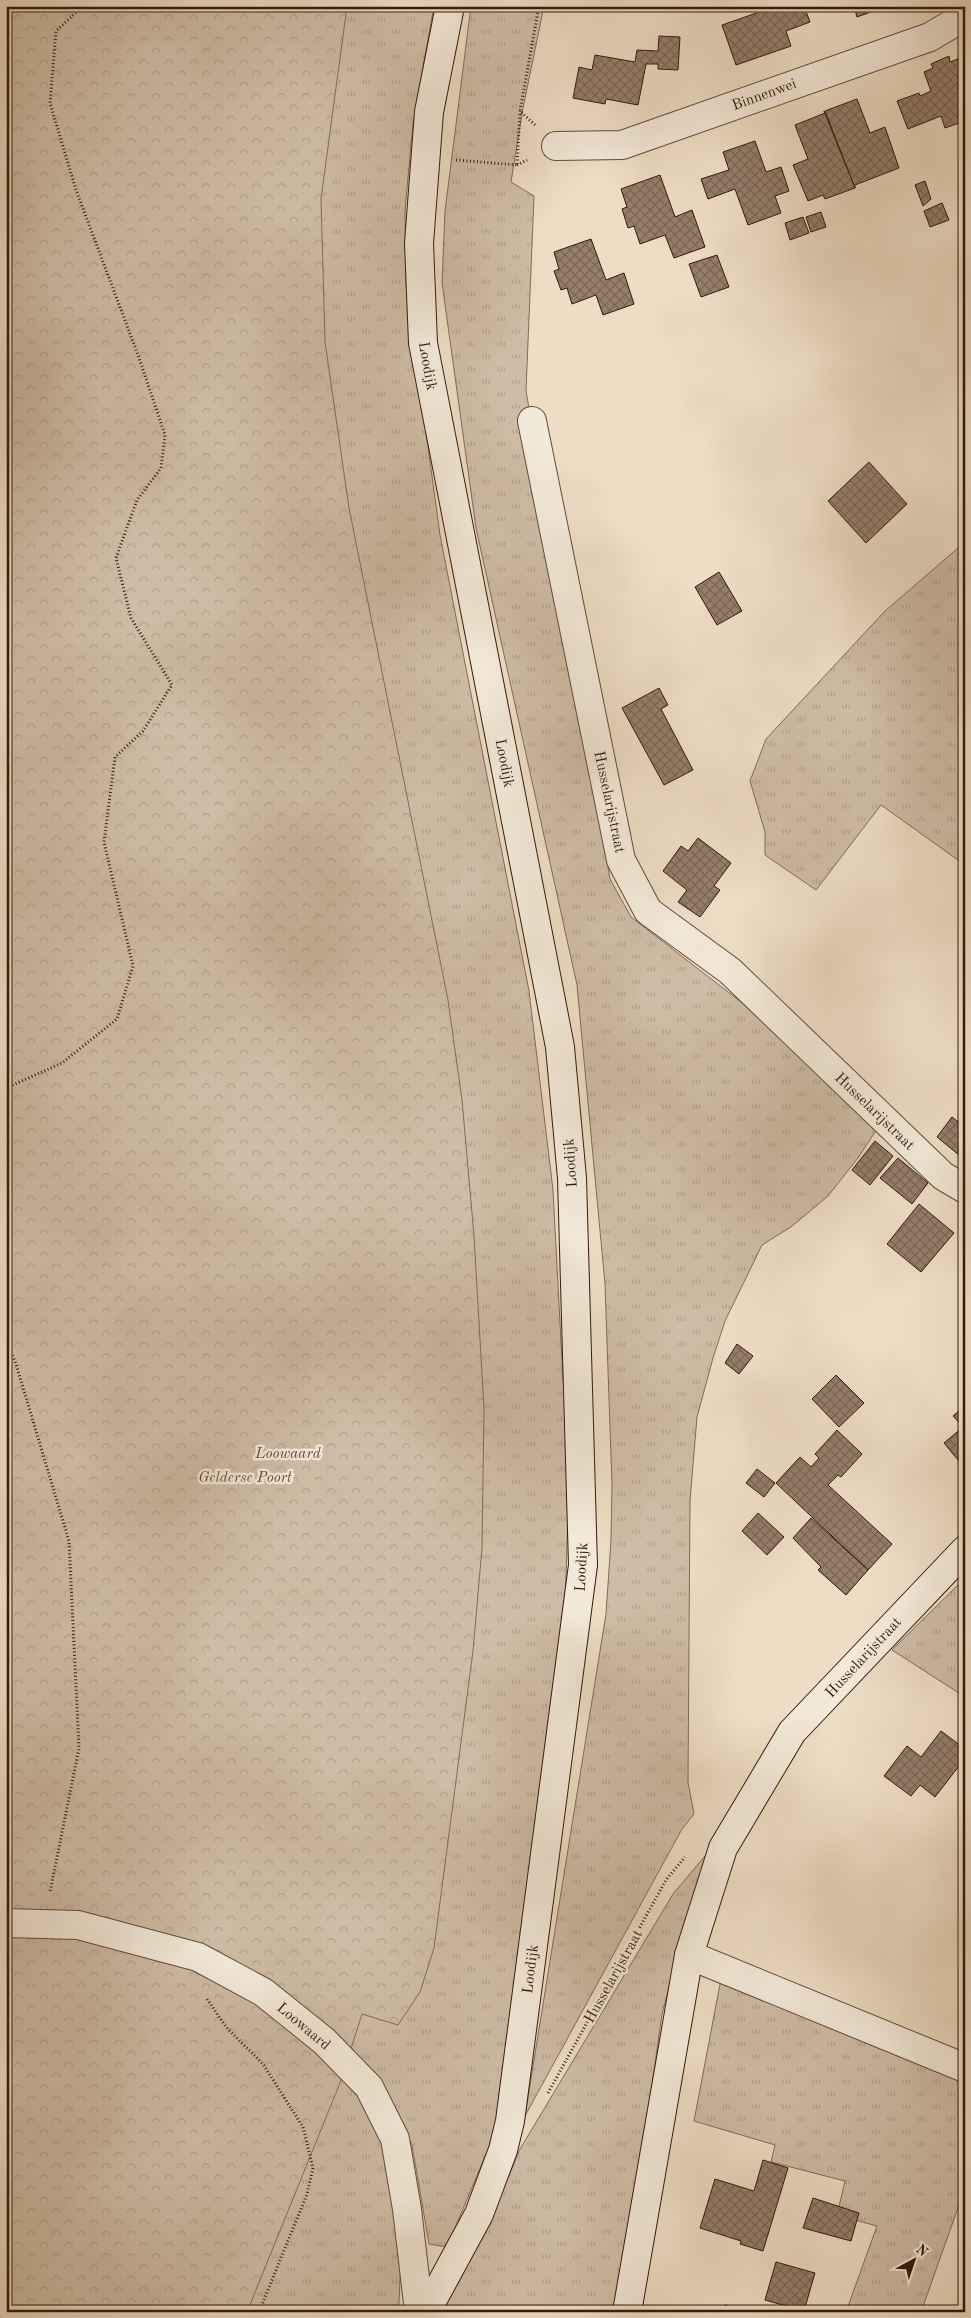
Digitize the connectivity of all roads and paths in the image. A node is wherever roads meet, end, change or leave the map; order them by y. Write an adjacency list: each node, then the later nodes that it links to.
1 (83, 6): 9 (path)
2 (450, 6): 7 (street, Loodijk)
3 (539, 6): 5 (path)
4 (965, 16): 6 (street, Binnenwei)
5 (520, 111): 6 (path); 7 (path)
6 (556, 146)
7 (426, 157): 22 (street, Loodijk)
8 (532, 421): 10 (street, Husselarijstraat)
9 (6, 1088)
10 (965, 1189)
11 (6, 1343): 15 (path)
12 (965, 1550): 16 (street, Husselarijstraat)
13 (688, 1852): 19 (path, Husselarijstraat)
14 (6, 1923): 15 (street, Loowaard)
15 (41, 1924): 21 (street, Loowaard)
16 (689, 1955): 18 (street); 23 (street, Husselarijstraat)
17 (206, 1997): 20 (path)
18 (965, 2068)
19 (545, 2098)
20 (259, 2312)
21 (419, 2312)
22 (426, 2312)
23 (626, 2312)

